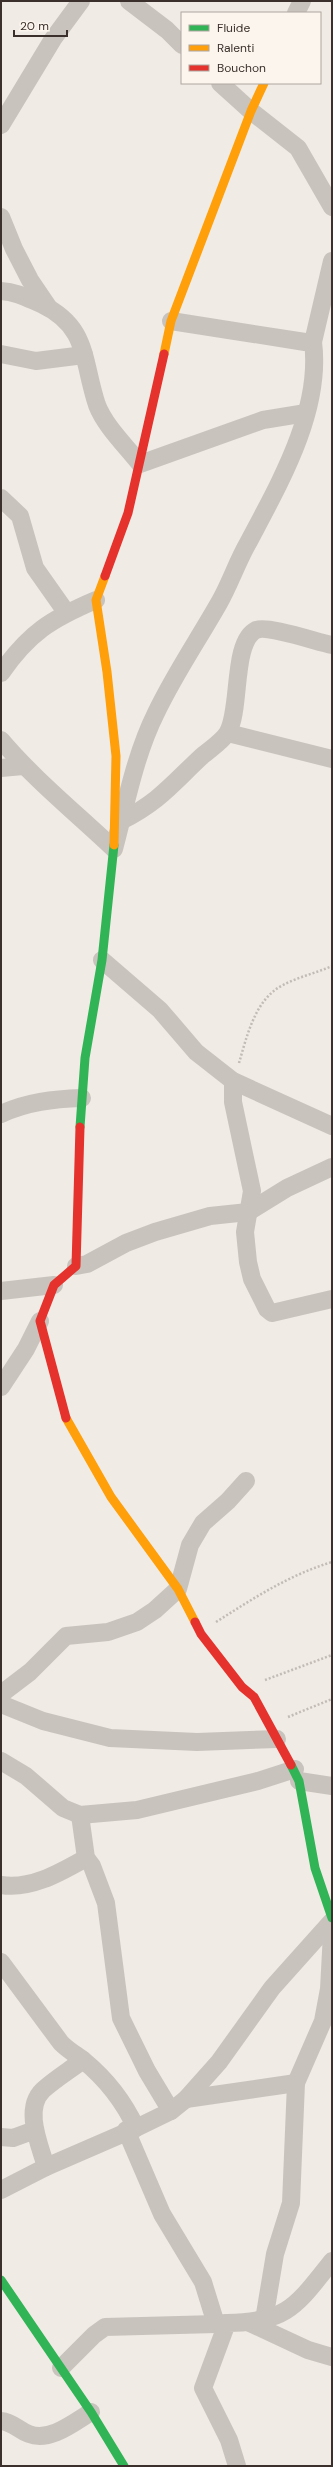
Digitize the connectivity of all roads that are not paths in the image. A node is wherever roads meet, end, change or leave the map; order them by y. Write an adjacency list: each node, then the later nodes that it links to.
1 (82, 1): 9 (street)
2 (130, 1): 5 (street)
3 (302, 1): 4 (street)
4 (296, 12)
5 (181, 44)
6 (221, 84): 8 (street)
7 (264, 84): 8 (street)
8 (251, 111): 10 (street); 15 (street)
9 (1, 125)
10 (332, 207)
11 (1, 217): 14 (street)
12 (332, 261): 16 (street)
13 (1, 290): 14 (street)
14 (50, 308): 18 (street)
15 (172, 322): 16 (street); 20 (street)
16 (313, 342): 19 (street)
17 (1, 354): 18 (street)
18 (84, 355): 20 (street)
19 (306, 413): 20 (street); 31 (street)
20 (140, 464): 22 (street)
21 (1, 498): 23 (street)
22 (96, 600): 23 (street); 32 (street)
23 (66, 612): 25 (street)
24 (332, 645): 26 (street)
25 (1, 673)
26 (228, 733): 28 (street); 31 (street)
27 (1, 740): 29 (street)
28 (332, 759)
29 (23, 766): 30 (street); 32 (street)
30 (1, 768)
31 (121, 821): 32 (street)
32 (114, 849): 33 (street)
33 (102, 960): 34 (street); 35 (street)
34 (233, 1081): 37 (street); 39 (street)
35 (82, 1098): 36 (street); 40 (street)
36 (1, 1114)
37 (332, 1126)
38 (332, 1167): 39 (street)
39 (248, 1212): 40 (street); 43 (street)
40 (76, 1266): 41 (street)
41 (54, 1285): 42 (street); 44 (street)
42 (1, 1291)
43 (332, 1299)
44 (40, 1321): 45 (street); 47 (street)
45 (1, 1387)
46 (246, 1482): 47 (street)
47 (178, 1589): 48 (street); 50 (street)
48 (1, 1694)
49 (1, 1704): 50 (street)
50 (274, 1733): 52 (street)
51 (1, 1761): 54 (street)
52 (297, 1775): 53 (street); 54 (street); 57 (street)
53 (332, 1786)
54 (80, 1815): 55 (street)
55 (86, 1858): 56 (street); 64 (street)
56 (1, 1885)
57 (332, 1918)
58 (332, 1921): 63 (street)
59 (332, 1933): 62 (street)
60 (1, 1962): 61 (street)
61 (83, 2060): 65 (street); 66 (street)
62 (296, 2083): 63 (street); 72 (street)
63 (186, 2099): 64 (street)
64 (171, 2111): 65 (street)
65 (131, 2129): 68 (street); 73 (street)
66 (35, 2130): 67 (street); 68 (street)
67 (1, 2137)
68 (46, 2166): 69 (street)
69 (1, 2190)
70 (332, 2262): 72 (street)
71 (1, 2280): 75 (street)
72 (257, 2322): 73 (street); 74 (street)
73 (222, 2324): 75 (street); 79 (street)
74 (332, 2357)
75 (61, 2368): 76 (street)
76 (91, 2412): 77 (street); 78 (street)
77 (1, 2421)
78 (124, 2466)
79 (237, 2466)

